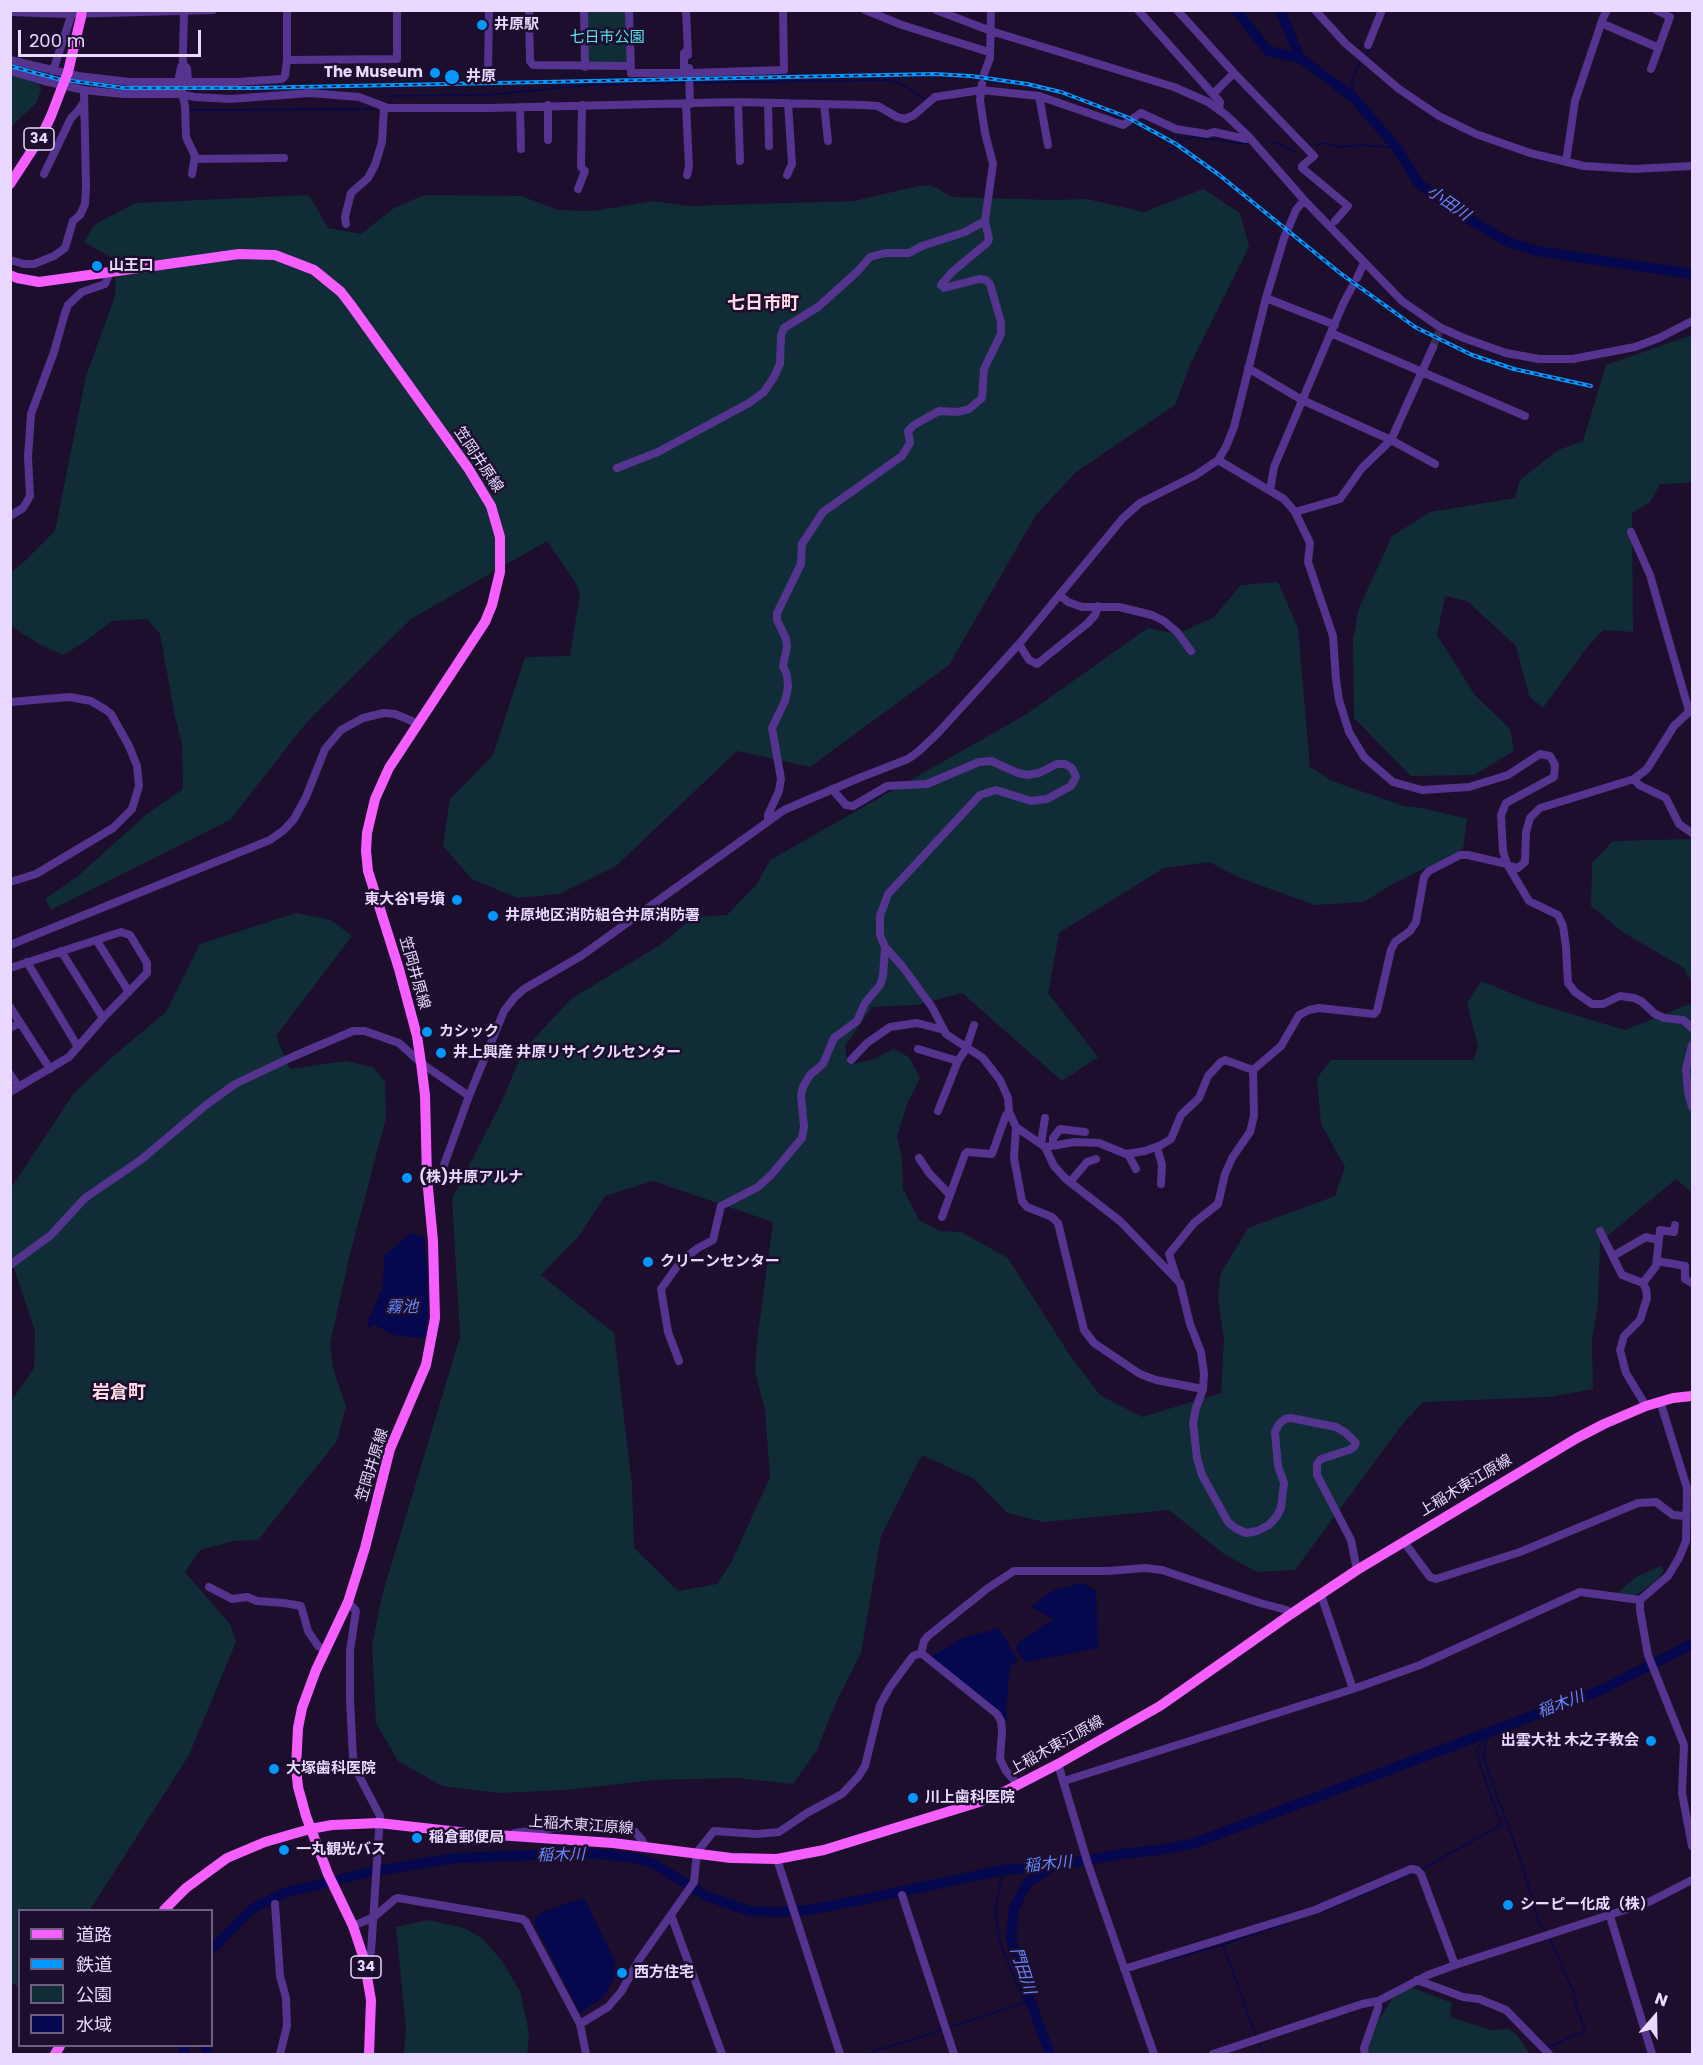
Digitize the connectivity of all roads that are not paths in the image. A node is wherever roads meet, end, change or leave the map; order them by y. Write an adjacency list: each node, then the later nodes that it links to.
1 (213, 10): 20 (street)
2 (287, 10): 30 (street)
3 (397, 10): 30 (street)
4 (489, 10): 37 (street)
5 (529, 10): 33 (street)
6 (584, 10): 33 (street)
7 (629, 10): 32 (street)
8 (686, 10): 27 (street)
9 (783, 10): 38 (street)
10 (865, 10): 28 (street)
11 (936, 10): 24 (street)
12 (991, 10): 24 (street)
13 (1138, 10): 43 (street)
14 (1177, 10): 39 (street)
15 (1315, 10): 66 (street)
16 (1382, 10): 25 (street)
17 (1608, 10): 23 (street)
18 (1656, 10): 26 (street)
19 (26, 11): 21 (street); 22 (street)
20 (189, 11): 22 (street); 31 (street)
21 (10, 12)
22 (81, 12): 36 (street); 72 (main road, 34, bridge)
23 (1601, 23): 26 (street); 66 (street)
24 (991, 31): 28 (street); 56 (street)
25 (1368, 45)
26 (1659, 48): 34 (street)
27 (687, 50): 32 (street); 38 (street)
28 (989, 52): 40 (street)
29 (10, 60): 36 (street)
30 (287, 60): 31 (street)
31 (184, 65): 36 (street); 44 (street)
32 (629, 66): 33 (street)
33 (585, 67)
34 (1651, 69)
35 (10, 71): 42 (street)
36 (53, 71)
37 (488, 71)
38 (689, 73): 50 (street)
39 (1234, 73): 43 (street); 75 (street)
40 (984, 74)
41 (981, 87): 45 (street); 51 (street); 76 (street)
42 (84, 90): 44 (street); 46 (street)
43 (1213, 94): 56 (street)
44 (183, 95): 54 (street); 64 (street)
45 (1040, 96): 57 (street); 60 (street)
46 (84, 102): 68 (street); 78 (street)
47 (738, 102): 48 (street); 50 (street); 65 (street)
48 (768, 103): 49 (street); 61 (street)
49 (788, 103): 51 (street); 71 (street)
50 (688, 104): 53 (street); 70 (street)
51 (824, 104): 59 (street)
52 (548, 105): 53 (street); 55 (street); 58 (street)
53 (582, 105): 73 (street)
54 (384, 107): 55 (street); 77 (street)
55 (520, 107): 62 (street)
56 (1219, 110): 57 (street)
57 (1250, 136): 74 (street)
58 (548, 140)
59 (828, 141)
60 (1048, 145)
61 (769, 147)
62 (521, 149)
63 (284, 158): 64 (street)
64 (195, 159): 69 (street)
65 (740, 160)
66 (1566, 162): 67 (street)
67 (1692, 166)
68 (44, 174)
69 (192, 174)
70 (687, 175)
71 (787, 175)
72 (10, 184)
73 (578, 189)
74 (1304, 200): 79 (street); 84 (street)
75 (1335, 220)
76 (985, 221): 95 (street); 109 (street)
77 (346, 224)
78 (10, 260)
79 (1364, 263): 82 (street); 85 (street)
80 (108, 272): 81 (main road, 笠岡井原線 / 34); 98 (street); 106 (main road, 笠岡井原線 / 34)
81 (10, 274)
82 (1356, 278)
83 (1352, 287): 86 (street)
84 (1266, 298): 86 (street); 88 (street)
85 (1692, 321)
86 (1333, 329): 89 (street); 90 (street)
87 (1432, 347): 89 (street)
88 (1248, 368): 90 (street); 93 (street)
89 (1422, 373): 91 (street); 92 (street)
90 (1302, 400): 92 (street); 96 (street)
91 (1525, 416)
92 (1391, 440): 94 (street); 97 (street)
93 (1218, 460): 96 (street); 100 (street)
94 (1435, 464)
95 (617, 468)
96 (1270, 491): 97 (street)
97 (1295, 512): 112 (street)
98 (10, 516)
99 (1631, 532): 105 (street)
100 (1060, 596): 101 (street); 102 (street)
101 (1098, 606): 102 (street); 103 (street)
102 (1019, 644): 108 (street)
103 (1191, 651)
104 (10, 702): 114 (street)
105 (1691, 710): 107 (street)
106 (417, 723): 116 (street); 135 (main road, 笠岡井原線 / 34)
107 (1634, 779): 110 (street); 111 (street)
108 (832, 789): 109 (street); 117 (street)
109 (768, 821): 140 (street)
110 (1692, 832)
111 (1525, 862): 112 (street); 113 (street)
112 (1509, 865): 113 (street); 137 (street)
113 (1518, 880): 127 (street)
114 (10, 882)
115 (97, 941): 118 (street); 121 (street); 121 (street)
116 (10, 945)
117 (885, 947): 128 (street); 167 (street)
118 (61, 951): 119 (street); 123 (street)
119 (27, 962): 120 (street); 130 (street)
120 (10, 968)
121 (129, 992): 123 (street)
122 (10, 1007): 124 (street)
123 (104, 1018): 130 (street)
124 (20, 1023): 126 (street); 136 (street)
125 (974, 1025): 131 (street)
126 (10, 1028)
127 (1692, 1028)
128 (944, 1030): 131 (street); 133 (street)
129 (1692, 1046): 141 (street)
130 (78, 1047): 136 (street)
131 (967, 1047): 134 (street); 143 (street)
132 (918, 1049): 134 (street)
133 (851, 1060)
134 (958, 1061): 142 (street)
135 (422, 1063): 140 (street); 153 (main road, 笠岡井原線 / 34); 163 (street)
136 (50, 1069): 139 (street)
137 (1253, 1070): 148 (street); 164 (street)
138 (10, 1074): 139 (street)
139 (14, 1089)
140 (469, 1095): 153 (street)
141 (1692, 1107)
142 (938, 1111)
143 (1009, 1112): 145 (street); 156 (street)
144 (1045, 1118): 147 (street)
145 (1016, 1127): 147 (street); 168 (street)
146 (1085, 1132): 147 (street)
147 (1046, 1145): 149 (street); 154 (street)
148 (1156, 1147): 149 (street); 155 (street)
149 (1128, 1154): 152 (street)
150 (919, 1158): 156 (street)
151 (1096, 1159): 154 (street)
152 (1136, 1169)
153 (427, 1178): 178 (main road, 笠岡井原線 / 34)
154 (1070, 1182): 164 (street)
155 (1161, 1184)
156 (950, 1195): 157 (street)
157 (942, 1217)
158 (1675, 1225): 160 (street)
159 (1600, 1231): 161 (street)
160 (1658, 1240): 161 (street); 162 (street)
161 (1613, 1256): 165 (street)
162 (1657, 1261): 165 (street); 166 (street)
163 (10, 1265)
164 (1176, 1278): 168 (street)
165 (1643, 1283): 171 (street)
166 (1692, 1283)
167 (679, 1361)
168 (1203, 1389): 174 (street)
169 (1692, 1394): 170 (main road, 上稲木東江原線)
170 (1660, 1401): 171 (main road, 上稲木東江原線); 172 (street)
171 (1646, 1406): 173 (main road, 上稲木東江原線)
172 (1686, 1516): 173 (street); 177 (street)
173 (1404, 1542): 174 (main road, 上稲木東江原線)
174 (1358, 1570): 176 (main road, 上稲木東江原線)
175 (209, 1587): 180 (street)
176 (1321, 1595): 179 (main road, 上稲木東江原線); 182 (street)
177 (1640, 1600): 182 (street); 190 (street)
178 (348, 1602): 180 (main road, 笠岡井原線 / 34); 186 (street)
179 (1291, 1614): 181 (street); 183 (main road, 上稲木東江原線)
180 (326, 1650): 187 (main road, 笠岡井原線 / 34)
181 (921, 1653): 185 (street); 191 (street)
182 (1353, 1689): 184 (street)
183 (1058, 1764): 184 (street); 185 (main road, 上稲木東江原線)
184 (1064, 1781): 203 (street)
185 (1018, 1785): 192 (main road, 上稲木東江原線)
186 (379, 1823): 187 (main road, 上稲木東江原線); 188 (main road, 上稲木東江原線); 199 (street)
187 (310, 1829): 196 (main road, 上稲木東江原線); 200 (main road, 笠岡井原線 / 34)
188 (507, 1836): 189 (main road, 上稲木東江原線); 189 (street)
189 (645, 1846): 191 (main road, 上稲木東江原線)
190 (1692, 1846)
191 (697, 1852): 192 (main road, 上稲木東江原線); 197 (street)
192 (777, 1859): 212 (street)
193 (1692, 1880): 198 (street)
194 (902, 1895): 213 (street)
195 (275, 1904): 208 (street)
196 (166, 1909)
197 (671, 1915): 206 (street); 211 (street)
198 (1610, 1916): 202 (street); 217 (street)
199 (374, 1917): 200 (street); 201 (street); 206 (street)
200 (352, 1926): 201 (main road, 笠岡井原線 / 34)
201 (364, 1959): 209 (main road, 笠岡井原線 / 34)
202 (1455, 1965): 203 (street); 204 (street)
203 (1124, 1969): 214 (street)
204 (1417, 1980): 205 (street); 216 (street)
205 (1378, 2001): 207 (street); 215 (street)
206 (580, 2024): 210 (street)
207 (1366, 2054)
208 (280, 2055)
209 (369, 2055)
210 (586, 2055)
211 (722, 2055)
212 (840, 2055)
213 (954, 2055)
214 (1154, 2055)
215 (1213, 2055)
216 (1549, 2055)
217 (1652, 2055)

